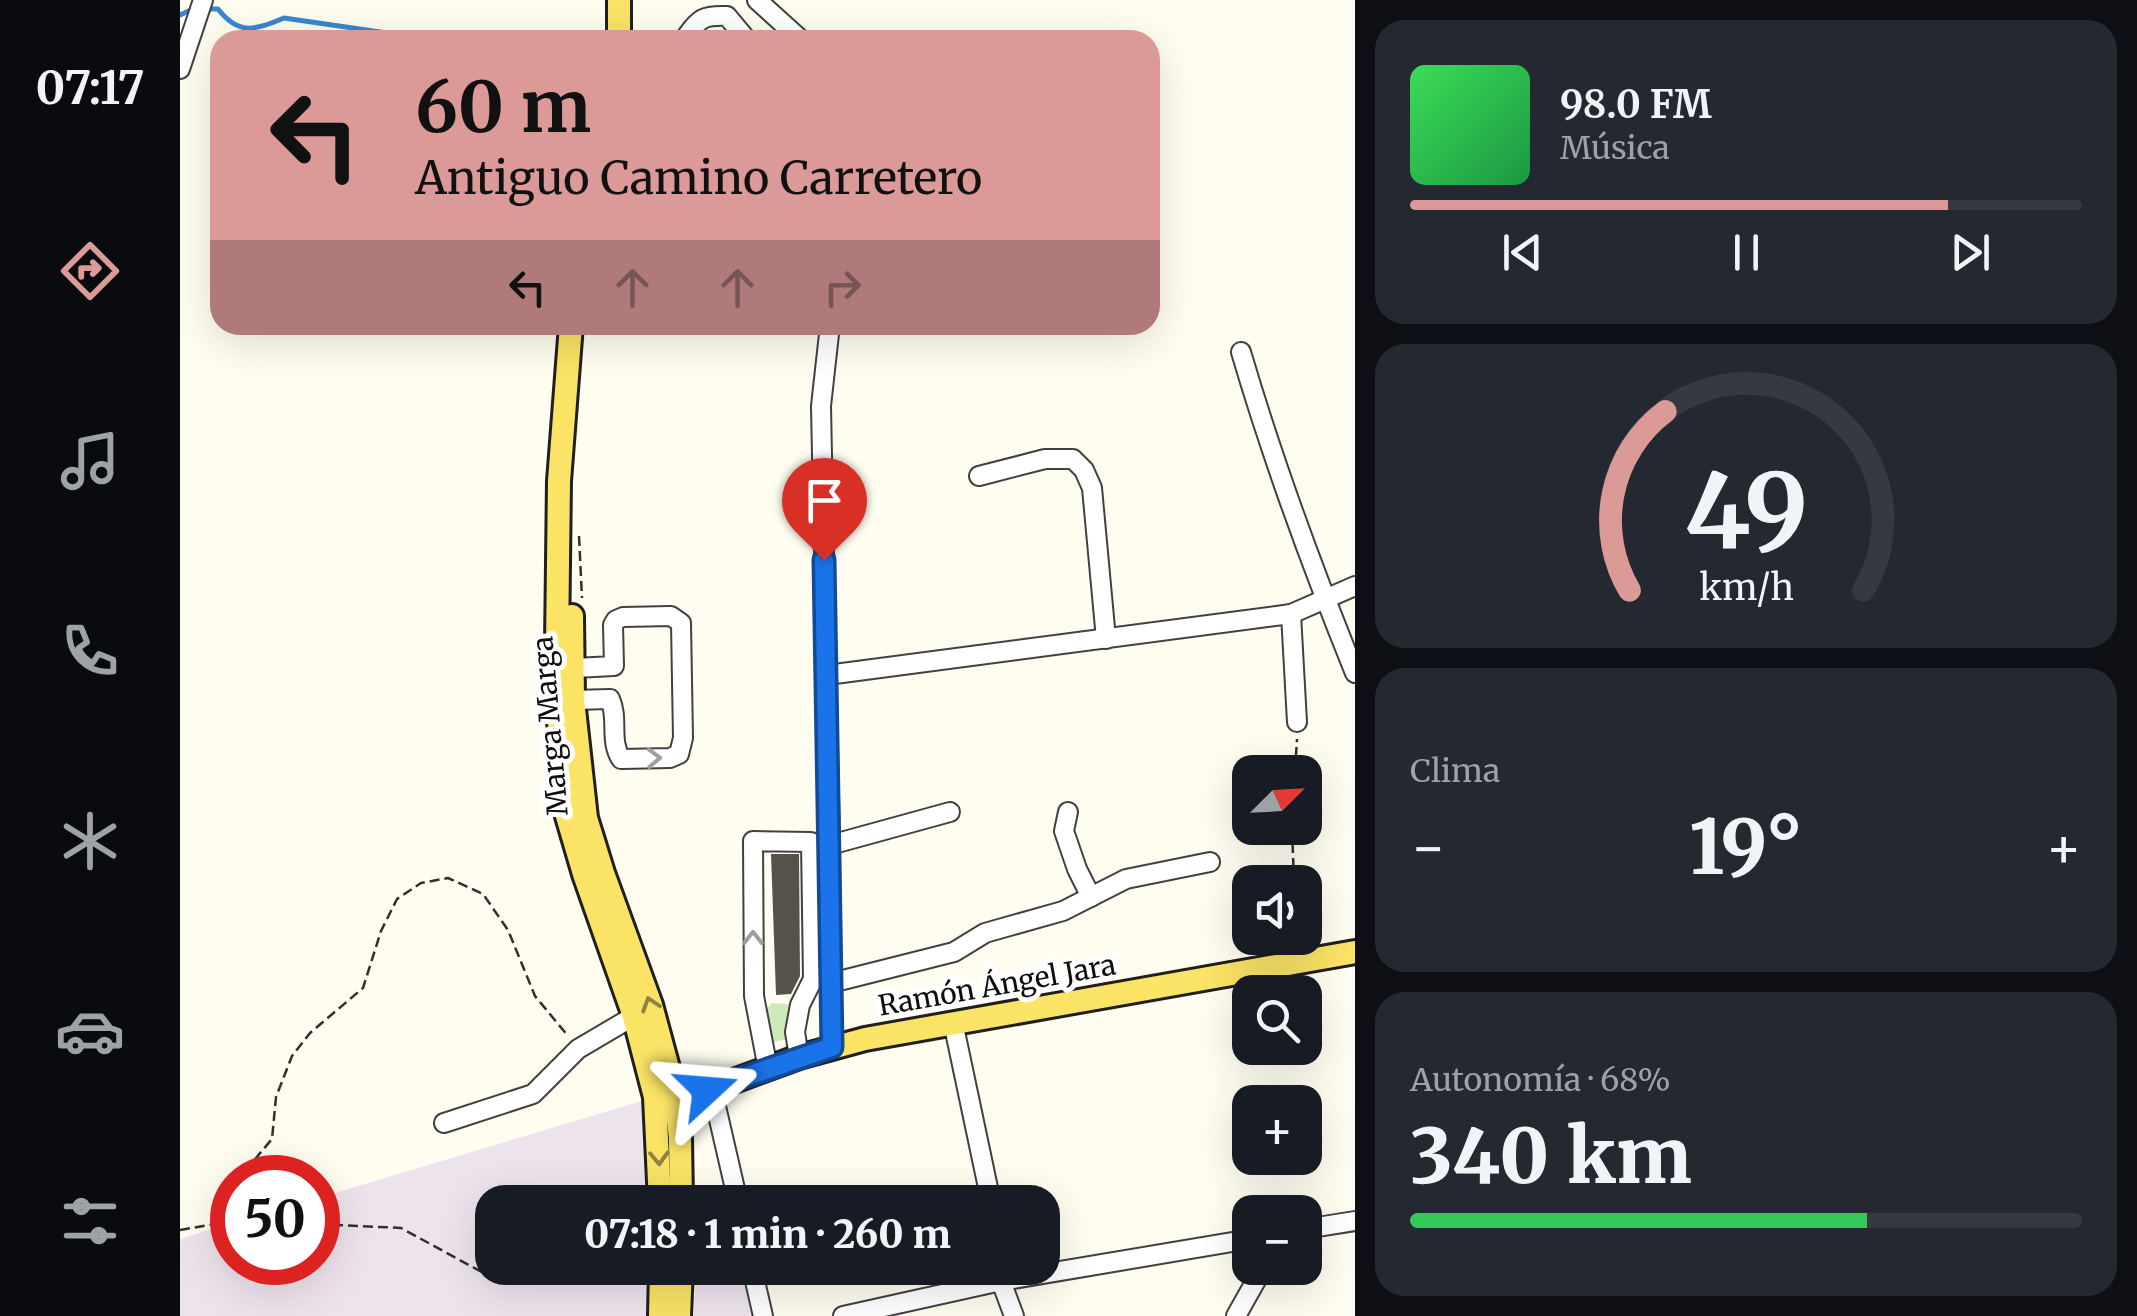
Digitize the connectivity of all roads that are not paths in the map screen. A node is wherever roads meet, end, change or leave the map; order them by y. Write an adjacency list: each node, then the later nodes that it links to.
1 (203, 0): 8 (street)
2 (619, 0): 4 (main road)
3 (756, 0): 7 (street)
4 (619, 30)
5 (691, 30): 6 (street)
6 (739, 30)
7 (790, 30)
8 (180, 69)
9 (571, 335): 12 (main road, Marga Marga)
10 (829, 335): 20 (street)
11 (1240, 352): 15 (street)
12 (566, 410): 18 (main road, Marga Marga); 30 (main road, Marga Marga)
13 (979, 476): 17 (street)
14 (1354, 586): 15 (street)
15 (1324, 598): 16 (street); 19 (street)
16 (1291, 614): 17 (street); 22 (street)
17 (1106, 639): 20 (street)
18 (574, 668): 21 (main road, Marga Marga); 21 (street, one-way to 18)
19 (1354, 673)
20 (827, 675): 25 (street)
21 (574, 700): 36 (main road, Marga Marga, one-way to 21)
22 (1297, 722)
23 (950, 812): 25 (street)
24 (1068, 812): 27 (street)
25 (830, 845): 29 (street)
26 (1210, 862): 27 (street)
27 (1091, 897): 29 (street)
28 (1354, 952): 31 (main road, Ramón Ángel Jara)
29 (831, 983): 32 (street)
30 (634, 1016): 36 (main road, Marga Marga); 37 (street)
31 (952, 1022): 32 (main road, Ramón Ángel Jara); 41 (street)
32 (832, 1047): 33 (main road, Ramón Ángel Jara)
33 (800, 1057): 34 (main road, Ramón Ángel Jara); 34 (street, one-way to 33)
34 (768, 1070): 35 (main road, Ramón Ángel Jara)
35 (712, 1089): 36 (main road, Ramón Ángel Jara); 40 (street)
36 (665, 1096): 38 (main road, Marga Marga, one-way to 38); 39 (main road, Marga Marga)
37 (444, 1123)
38 (661, 1185)
39 (681, 1185)
40 (734, 1185)
41 (987, 1185)
42 (1354, 1221): 43 (street)
43 (1322, 1226)
44 (1232, 1242): 45 (street)
45 (1060, 1266)
46 (661, 1285): 52 (main road)
47 (680, 1285): 53 (main road)
48 (756, 1285): 54 (street)
49 (960, 1285): 55 (street)
50 (1005, 1285): 56 (street)
51 (1254, 1285): 57 (street)
52 (660, 1316)
53 (679, 1316)
54 (763, 1316)
55 (843, 1316)
56 (1014, 1316)
57 (1236, 1316)

